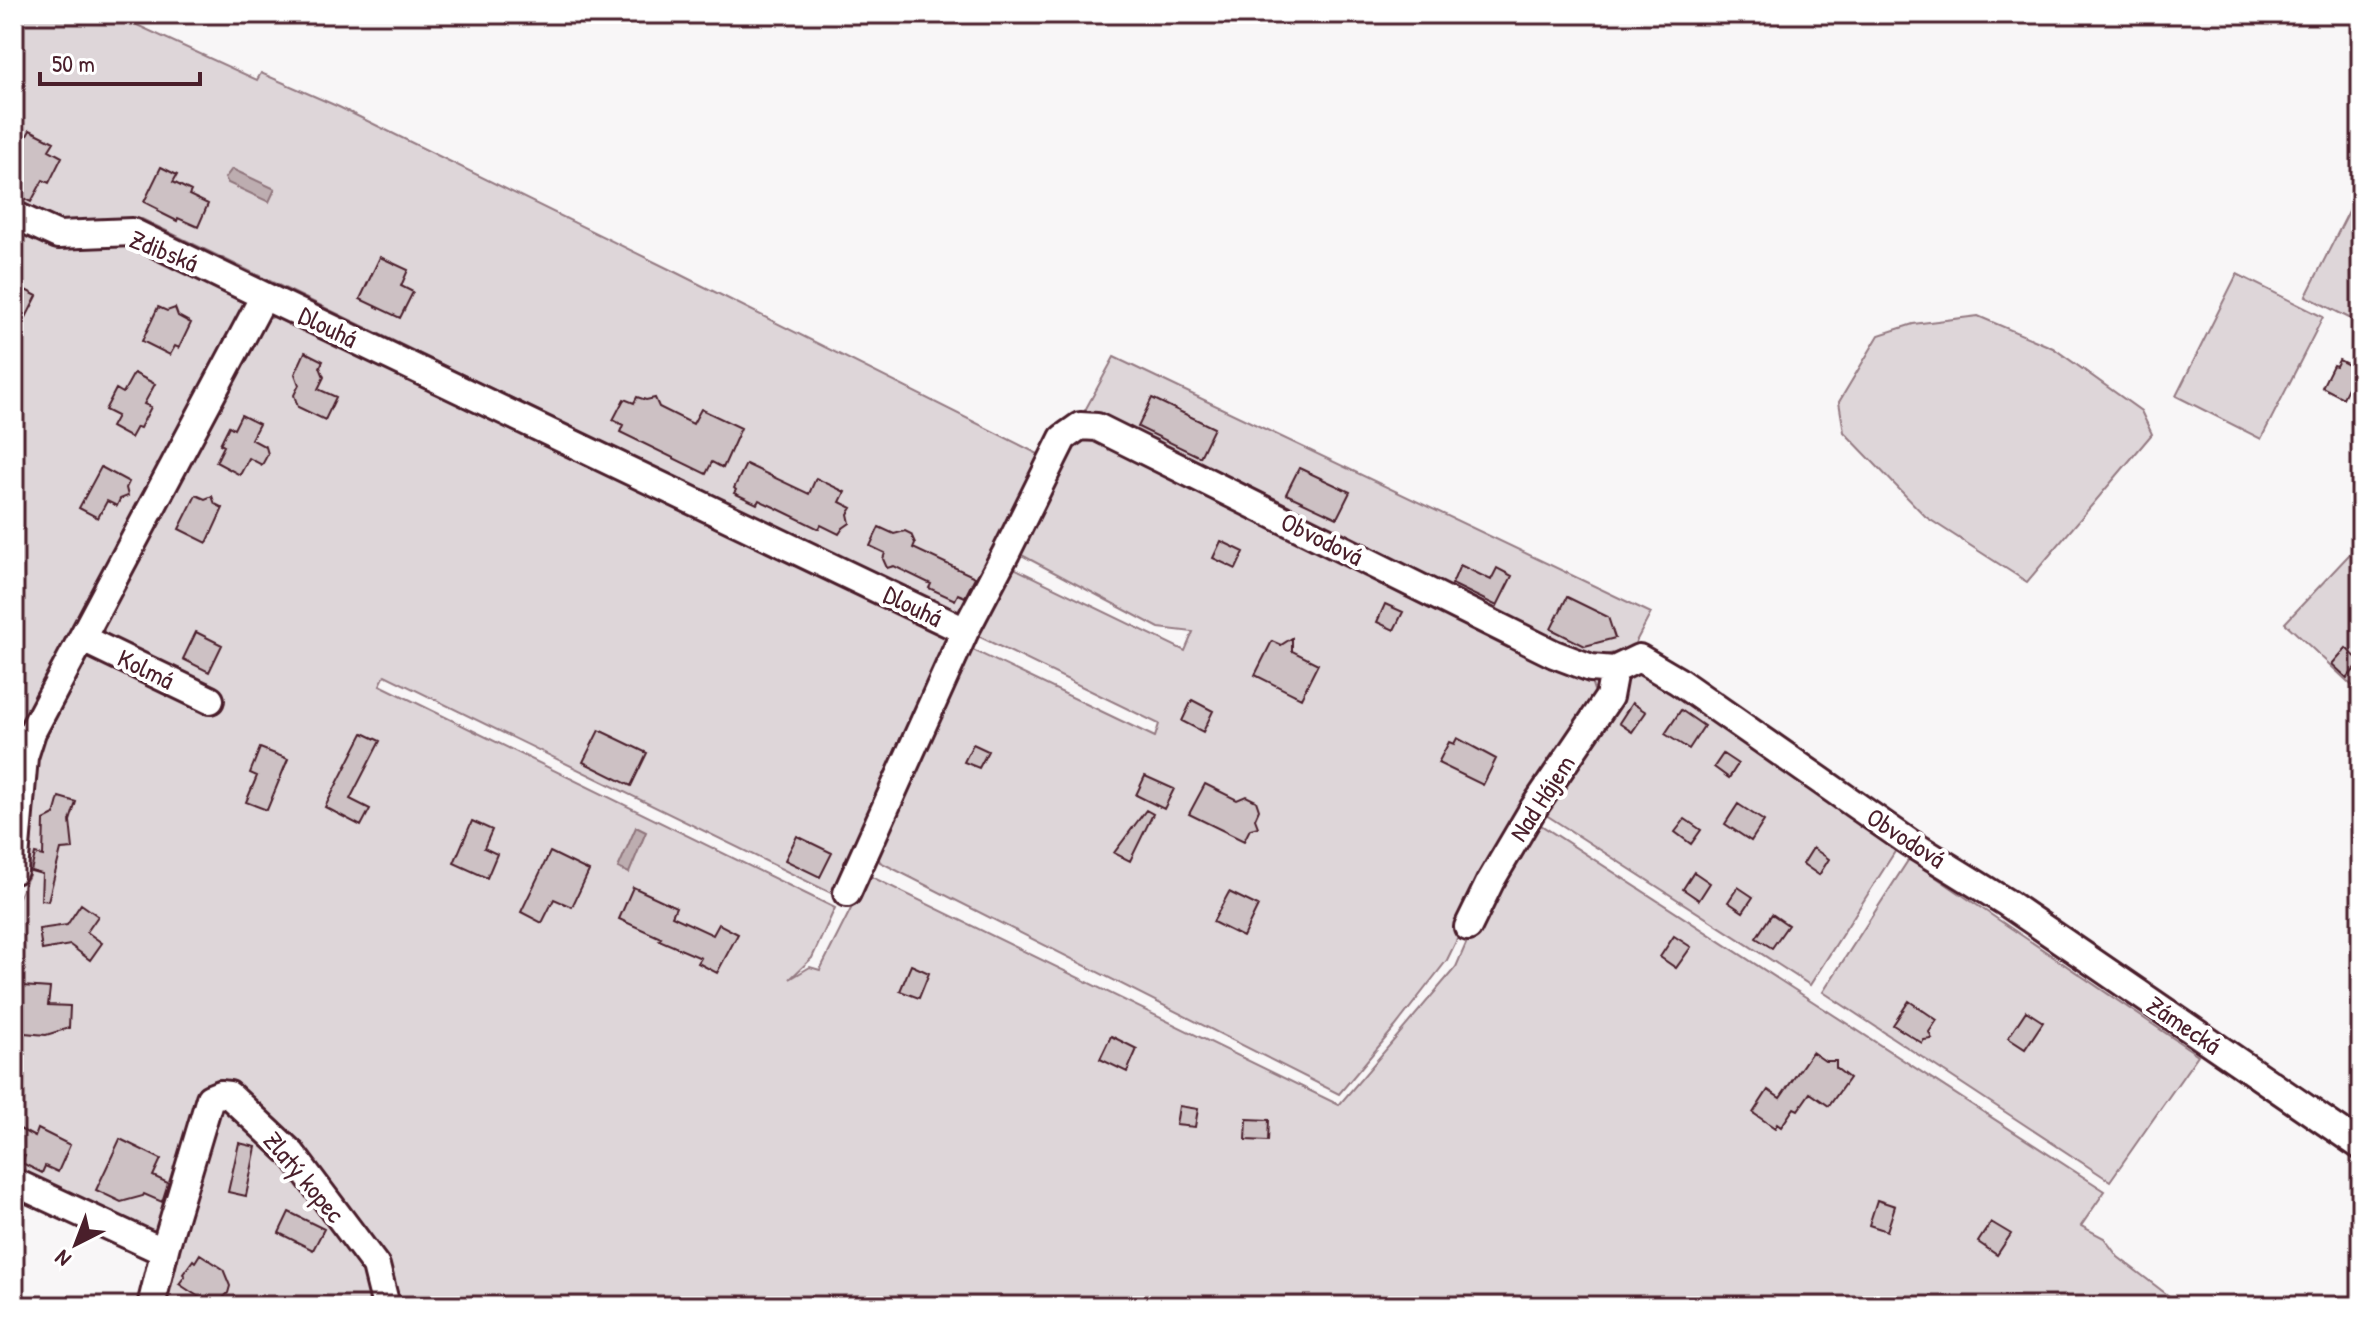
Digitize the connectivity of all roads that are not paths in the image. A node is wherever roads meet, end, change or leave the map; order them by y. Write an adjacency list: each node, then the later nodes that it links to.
1 (14, 215): 2 (street, Zdibská)
2 (264, 296): 3 (street, Dlouhá); 4 (street)
3 (965, 631): 5 (street, Obvodová); 8 (street, Obvodová)
4 (83, 639): 6 (street, Kolmá); 7 (street)
5 (1614, 670): 9 (street, Obvodová); 10 (street, Nad Hájem)
6 (210, 700)
7 (14, 870)
8 (847, 893)
9 (2007, 903): 11 (street, Zámecká)
10 (1468, 927)
11 (2361, 1146)
12 (14, 1182): 13 (street)
13 (154, 1247)
14 (379, 1280): 15 (street, Zlatý kopec); 16 (street); 17 (street, Zlatý kopec)
15 (151, 1306)
16 (372, 1306)
17 (386, 1306)

